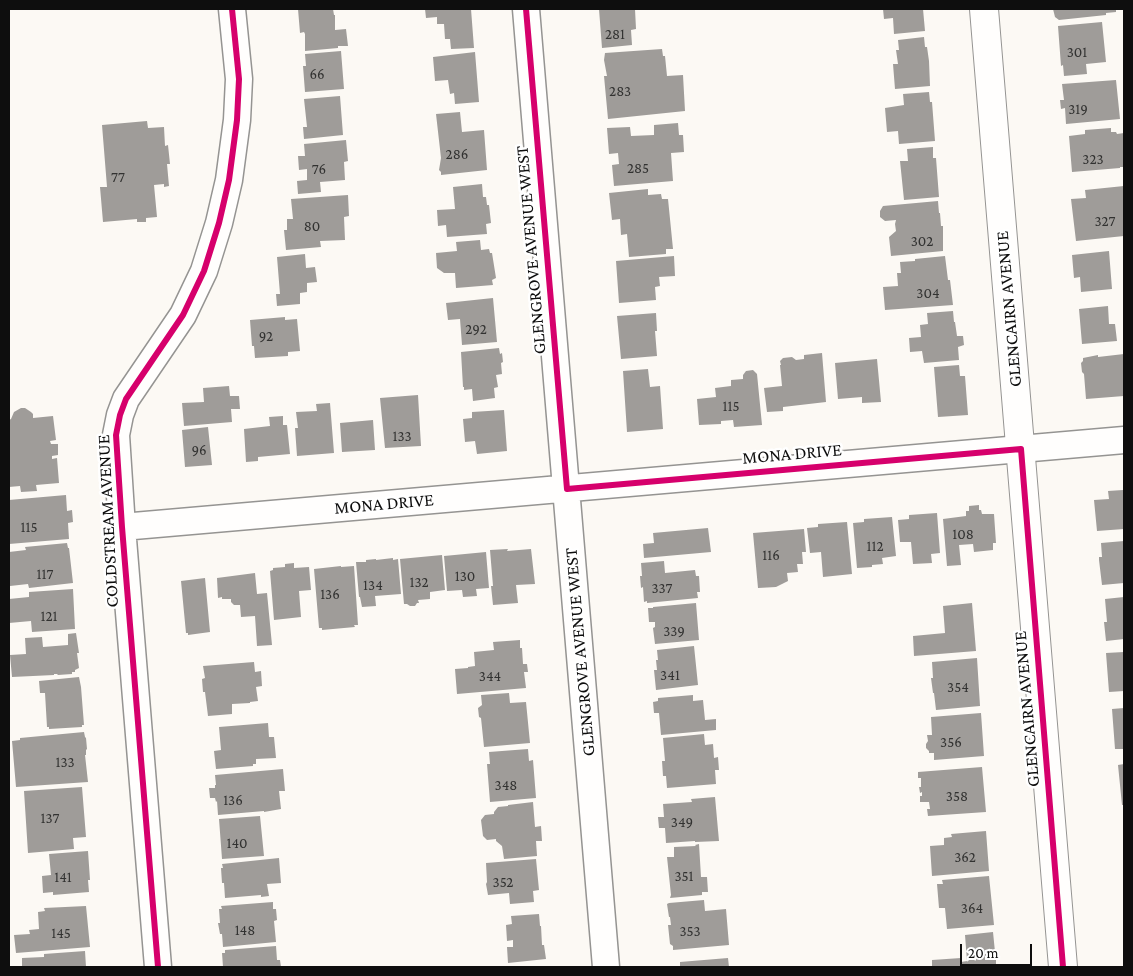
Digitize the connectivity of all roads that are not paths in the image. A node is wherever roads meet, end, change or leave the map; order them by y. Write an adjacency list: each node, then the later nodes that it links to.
1 (232, 9): 7 (street, COLDSTREAM AVENUE)
2 (526, 9): 6 (street, GLENGROVE AVENUE WEST)
3 (984, 9): 5 (street, GLENCAIRN AVENUE)
4 (1124, 440): 5 (street, MONA DRIVE)
5 (1021, 449): 6 (street, MONA DRIVE); 10 (street, GLENCAIRN AVENUE)
6 (567, 488): 7 (street, MONA DRIVE); 9 (street, GLENGROVE AVENUE WEST)
7 (122, 527): 8 (street, COLDSTREAM AVENUE)
8 (158, 967)
9 (606, 967)
10 (1063, 967)

